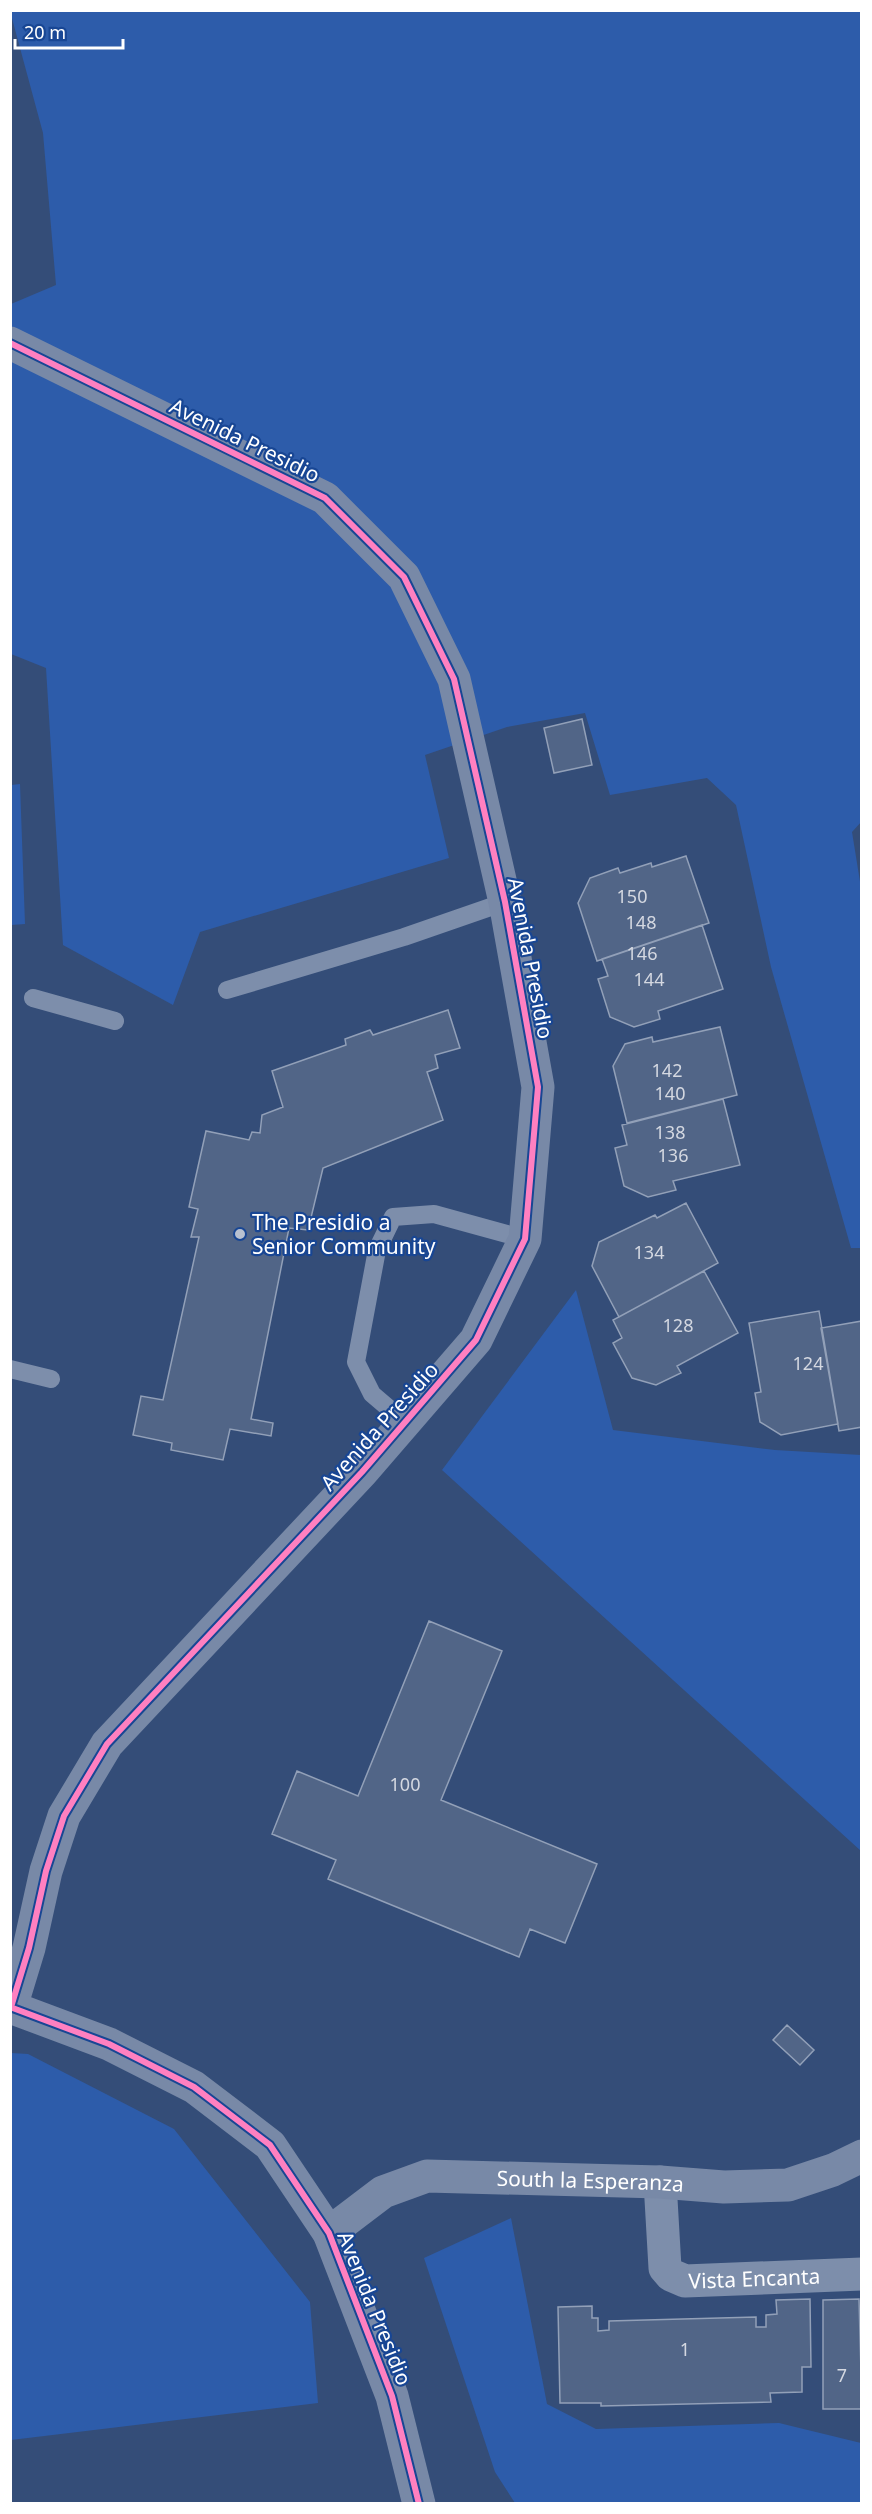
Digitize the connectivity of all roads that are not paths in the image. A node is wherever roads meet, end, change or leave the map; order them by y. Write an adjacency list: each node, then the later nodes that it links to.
1 (13, 350): 2 (street, Avenida Presidio)
2 (505, 902): 3 (lane); 6 (street, Avenida Presidio)
3 (227, 990)
4 (33, 998): 5 (lane)
5 (115, 1021)
6 (525, 1239): 9 (street, Avenida Presidio); 9 (lane)
7 (10, 1369): 8 (lane)
8 (51, 1379)
9 (406, 1423): 10 (street, Avenida Presidio)
10 (11, 2007): 13 (street, Avenida Presidio)
11 (861, 2156): 12 (street, South la Esperanza)
12 (660, 2182): 13 (street, South la Esperanza); 14 (street, Vista Encanta)
13 (329, 2233): 15 (street, Avenida Presidio)
14 (861, 2274)
15 (419, 2504)

